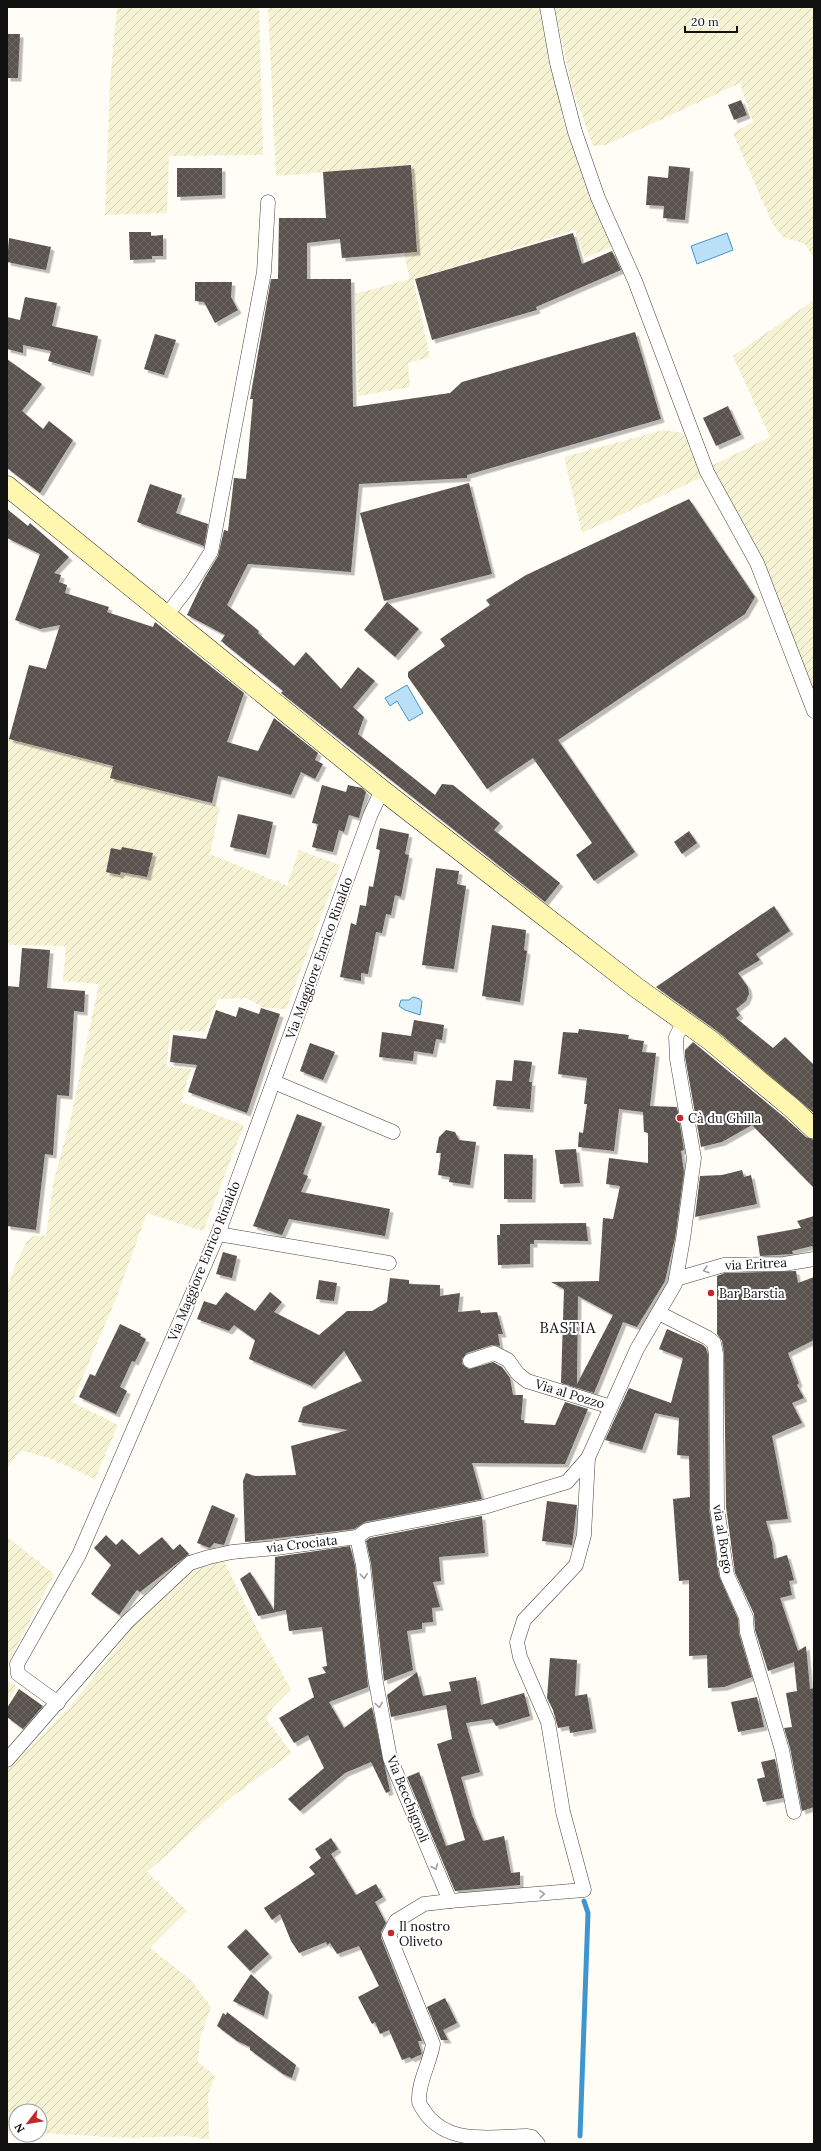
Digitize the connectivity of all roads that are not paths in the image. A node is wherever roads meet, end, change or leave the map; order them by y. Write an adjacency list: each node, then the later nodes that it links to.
1 (548, 7): 5 (street)
2 (268, 202): 4 (street)
3 (7, 486): 4 (main road)
4 (166, 616): 6 (main road)
5 (814, 711)
6 (382, 790): 7 (main road); 8 (street, Via Maggiore Enrico Rinaldo)
7 (684, 1021): 9 (main road); 14 (street)
8 (274, 1082): 10 (street); 11 (street, Via Maggiore Enrico Rinaldo)
9 (814, 1129)
10 (393, 1132)
11 (218, 1234): 13 (street); 20 (street, Via Maggiore Enrico Rinaldo)
12 (814, 1259): 14 (street, via Eritrea, one-way to 14)
13 (389, 1264)
14 (676, 1279): 15 (street)
15 (658, 1313): 17 (street); 23 (street, via al Borgo)
16 (470, 1361): 17 (street, Via al Pozzo)
17 (611, 1407): 18 (street)
18 (588, 1458): 19 (street, via Crociata); 24 (street, one-way to 18)
19 (357, 1537): 21 (street, via Crociata); 24 (street, Via Becchignoli, one-way to 24)
20 (12, 1673): 21 (street, Via Maggiore Enrico Rinaldo)
21 (58, 1703): 22 (street, via Crociata)
22 (7, 1760)
23 (794, 1812)
24 (450, 1901): 25 (street)
25 (538, 2144)

